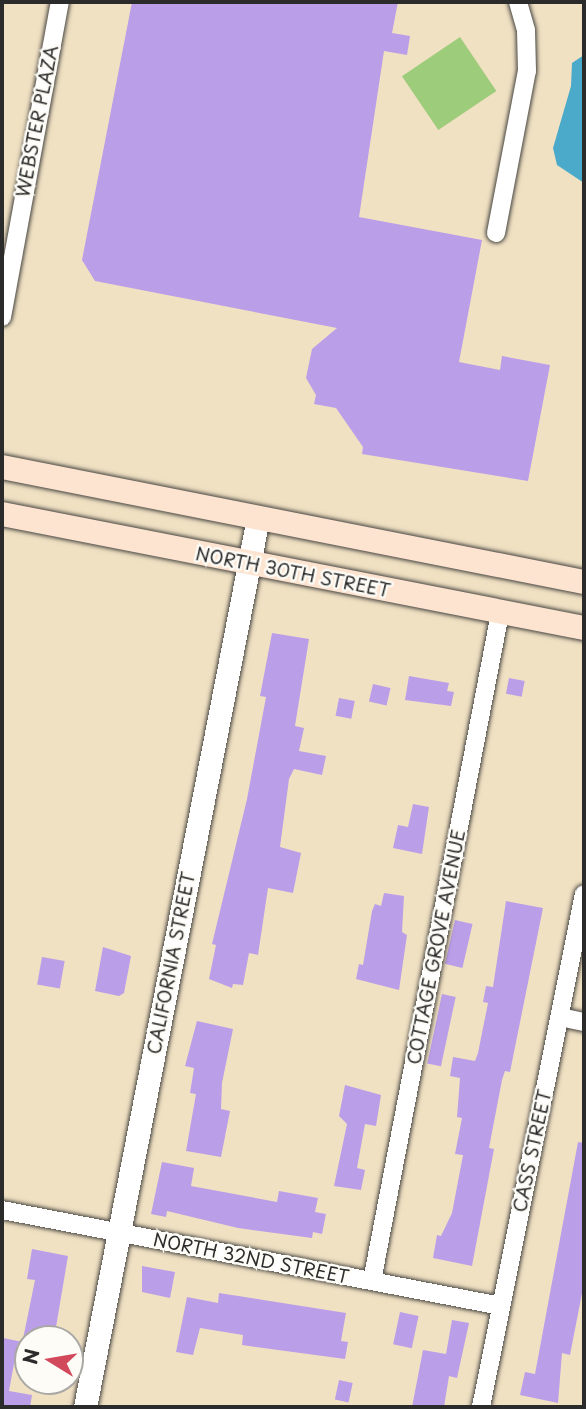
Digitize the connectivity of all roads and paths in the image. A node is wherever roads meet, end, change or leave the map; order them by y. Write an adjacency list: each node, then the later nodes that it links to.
1 (60, 2): 4 (street, WEBSTER PLAZA)
2 (519, 2): 3 (street)
3 (496, 233)
4 (4, 285): 5 (street, WEBSTER PLAZA)
5 (2, 317)
6 (2, 467): 8 (main road)
7 (2, 514): 9 (main road, NORTH 30TH STREET)
8 (258, 518): 9 (street, CALIFORNIA STREET); 10 (main road)
9 (249, 563): 11 (main road, NORTH 30TH STREET); 17 (street, CALIFORNIA STREET)
10 (584, 582)
11 (500, 612): 12 (main road, NORTH 30TH STREET); 18 (street, COTTAGE GROVE AVENUE)
12 (584, 628)
13 (584, 894): 14 (street, CASS STREET)
14 (560, 1017): 15 (street); 19 (street, CASS STREET)
15 (584, 1022)
16 (2, 1210): 17 (street, NORTH 32ND STREET)
17 (119, 1233): 18 (street, NORTH 32ND STREET); 20 (street, CALIFORNIA STREET)
18 (372, 1281): 19 (street, NORTH 32ND STREET)
19 (501, 1306): 21 (street, CASS STREET)
20 (85, 1407)
21 (481, 1407)

